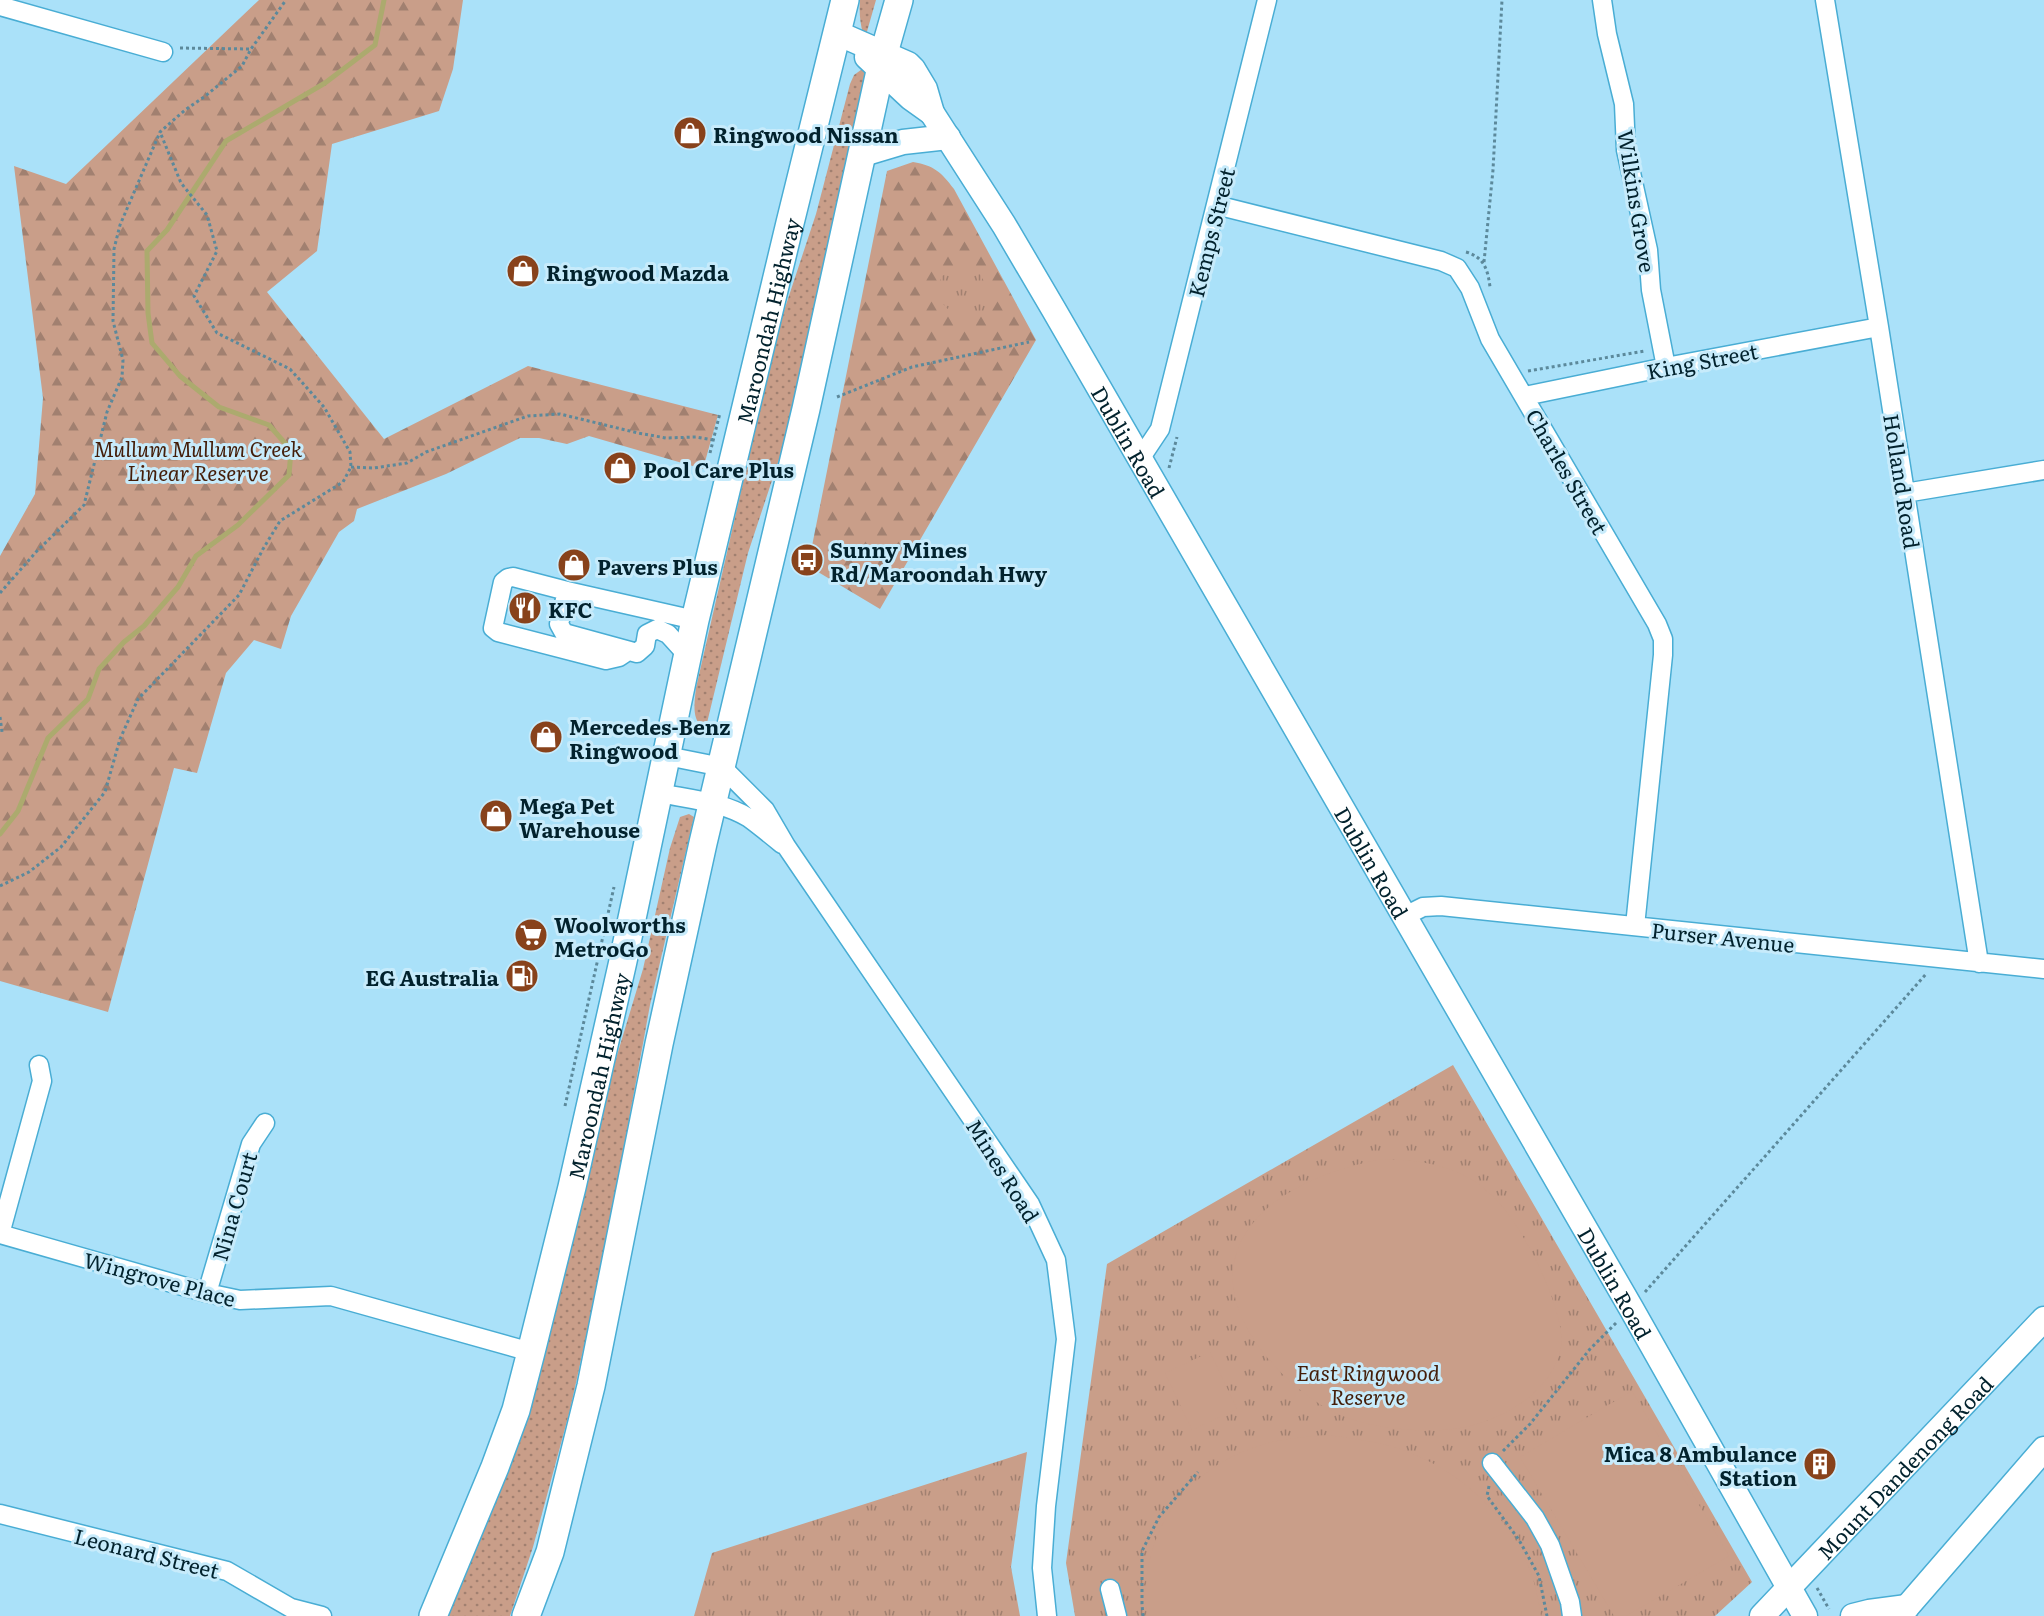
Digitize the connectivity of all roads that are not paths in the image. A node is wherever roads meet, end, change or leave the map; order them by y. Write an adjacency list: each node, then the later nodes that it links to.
1 (845, 0): 7 (highway, Maroondah Highway)
2 (899, 0): 9 (highway)
3 (1267, 0): 12 (street, Kemps Street)
4 (1602, 0): 14 (street, Wilkins Grove)
5 (1825, 0): 13 (street, Holland Road)
6 (0, 6): 8 (street)
7 (837, 33): 9 (main road, Dublin Road); 20 (highway, Maroondah Highway)
8 (163, 52)
9 (883, 61): 10 (main road, Dublin Road); 11 (highway)
10 (948, 137): 11 (main road); 16 (main road, Dublin Road)
11 (863, 154): 24 (highway)
12 (1216, 206): 15 (street, Charles Street); 16 (street, Kemps Street)
13 (1879, 327): 14 (street, King Street); 18 (street, Holland Road)
14 (1666, 367): 15 (street, King Street)
15 (1525, 396): 29 (street, Charles Street)
16 (1140, 459): 28 (main road, Dublin Road)
17 (2044, 470): 18 (street)
18 (1905, 493): 30 (street, Holland Road)
19 (567, 591): 20 (street); 21 (street); 21 (street)
20 (695, 620): 22 (highway, Maroondah Highway)
21 (628, 651): 22 (street)
22 (688, 656): 23 (highway, Maroondah Highway)
23 (667, 756): 24 (street); 25 (highway, Maroondah Highway)
24 (722, 767): 26 (highway); 27 (street, Mines Road)
25 (659, 793): 26 (street, Mines Road); 37 (highway, Maroondah Highway)
26 (712, 804): 27 (street, Mines Road); 46 (highway)
27 (786, 846): 47 (street, Mines Road)
28 (1404, 916): 29 (street, Purser Avenue); 41 (main road, Dublin Road)
29 (1635, 927): 30 (street, Purser Avenue)
30 (1979, 963): 31 (street, Purser Avenue)
31 (2044, 969)
32 (39, 1065): 34 (street)
33 (265, 1123): 35 (street, Nina Court)
34 (0, 1234): 35 (street, Wingrove Place)
35 (207, 1293): 37 (street, Wingrove Place)
36 (2044, 1319): 41 (main road, Mount Dandenong Road)
37 (531, 1352): 45 (highway, Maroondah Highway)
38 (2044, 1449): 43 (main road)
39 (1492, 1462): 49 (street)
40 (0, 1514): 44 (street, Leonard Street)
41 (1789, 1587): 50 (main road, Mount Dandenong Road); 51 (main road, Dublin Road)
42 (1110, 1589): 48 (street)
43 (1902, 1612): 52 (main road)
44 (322, 1616)
45 (433, 1616)
46 (526, 1616)
47 (1047, 1616)
48 (1117, 1616)
49 (1572, 1616)
50 (1762, 1616)
51 (1805, 1616)
52 (1853, 1616)

